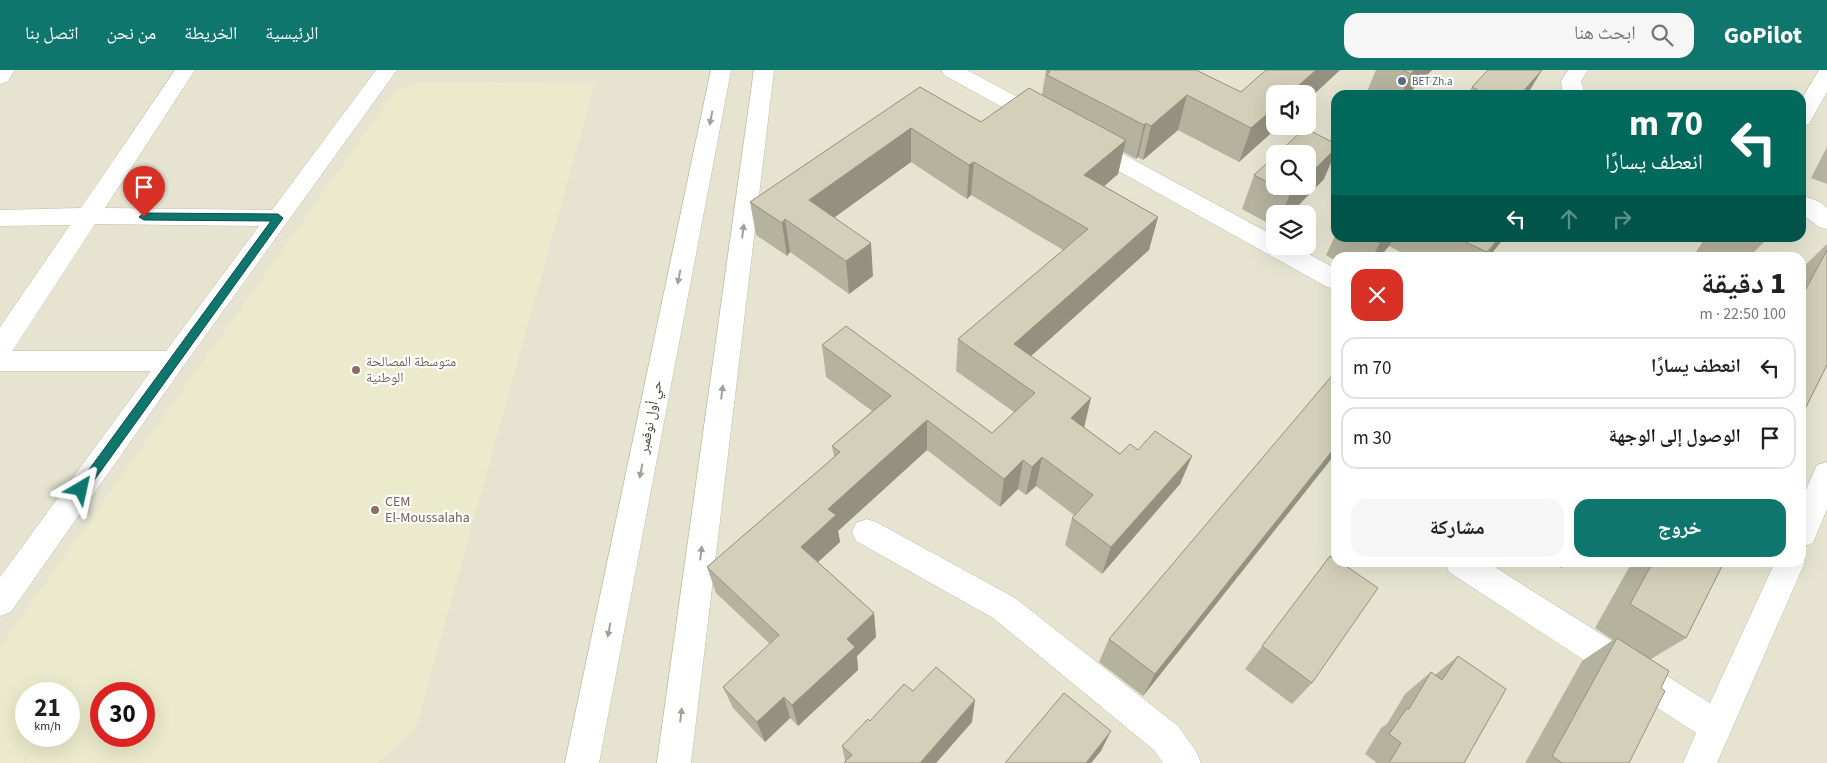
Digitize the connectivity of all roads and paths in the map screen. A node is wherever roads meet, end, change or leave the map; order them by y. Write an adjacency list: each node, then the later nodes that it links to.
1 (185, 70): 11 (street)
2 (387, 70): 13 (street)
3 (721, 70): 26 (street, حي أول نوفمبر, one-way to 26)
4 (764, 70): 27 (street, one-way to 4)
5 (954, 70): 15 (street)
6 (1578, 70): 8 (street)
7 (1827, 73): 9 (street)
8 (1573, 90)
9 (1806, 110)
10 (1806, 205): 14 (street)
11 (86, 216): 12 (street); 13 (street); 16 (street)
12 (0, 218)
13 (278, 218): 18 (street)
14 (1827, 221)
15 (1331, 277)
16 (0, 348)
17 (0, 361): 18 (street)
18 (173, 361): 24 (street)
19 (1827, 474): 20 (street)
20 (1806, 525)
21 (867, 532): 28 (street)
22 (1468, 567): 25 (street)
23 (1788, 567): 25 (street)
24 (0, 602)
25 (1716, 726): 29 (street)
26 (580, 757)
27 (674, 763)
28 (1184, 763)
29 (1700, 763)

